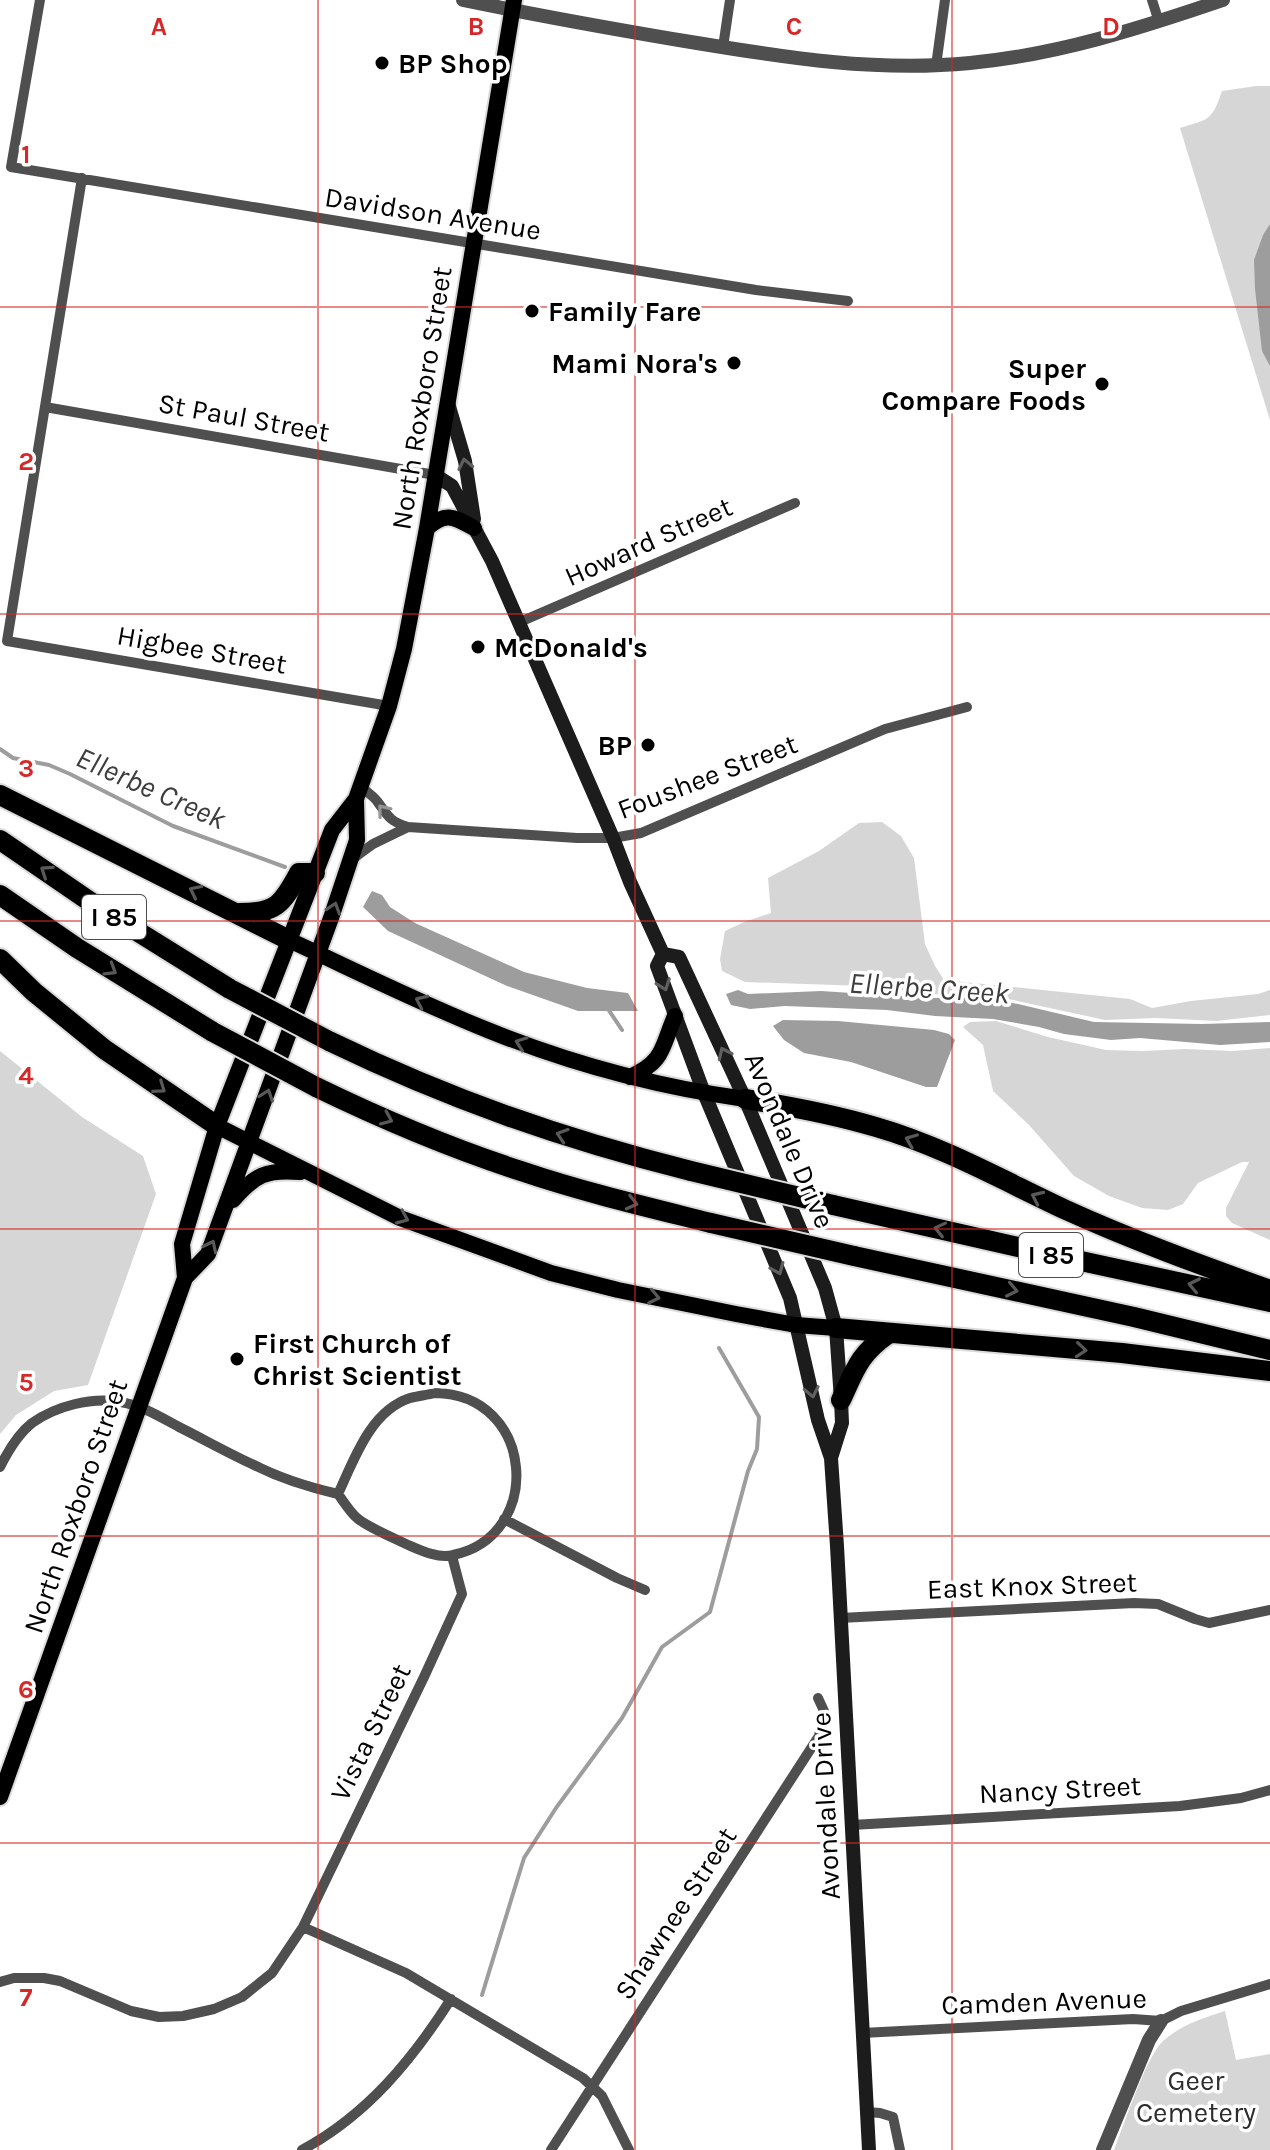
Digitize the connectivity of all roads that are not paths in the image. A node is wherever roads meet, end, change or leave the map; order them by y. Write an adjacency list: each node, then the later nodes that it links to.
1 (40, 0): 11 (street, Davidson Avenue)
2 (463, 0): 7 (street)
3 (730, 0): 9 (street)
4 (945, 0): 10 (street)
5 (1152, 0): 8 (street)
6 (1223, 0): 8 (street)
7 (513, 5): 9 (street); 12 (main road, North Roxboro Street)
8 (1159, 22): 10 (street)
9 (723, 47): 10 (street)
10 (936, 66)
11 (82, 178): 12 (street, Davidson Avenue); 15 (street)
12 (473, 244): 13 (street, Davidson Avenue); 14 (main road, North Roxboro Street)
13 (848, 301)
14 (447, 402): 16 (main road, North Roxboro Street); 19 (main road, Avondale Drive, one-way to 14)
15 (45, 407): 16 (street, St Paul Street); 21 (street, Higbee Street)
16 (435, 475): 18 (main road, North Roxboro Street); 19 (main road, Avondale Drive)
17 (795, 503): 20 (street, Howard Street)
18 (427, 528): 19 (main road); 21 (main road, North Roxboro Street)
19 (474, 528): 20 (main road, Avondale Drive)
20 (520, 622): 26 (main road, Avondale Drive)
21 (389, 706): 23 (main road, North Roxboro Street)
22 (967, 707): 26 (street, Foushee Street)
23 (358, 793): 25 (street, one-way to 23); 28 (main road, North Roxboro Street); 29 (main road, North Roxboro Street)
24 (0, 795): 31 (highway, one-way to 24)
25 (408, 827): 26 (street, Foushee Street); 28 (street, Foushee Street)
26 (613, 838): 34 (main road, Avondale Drive)
27 (0, 840): 46 (highway, I 85, one-way to 27, bridge)
28 (348, 863): 33 (main road, North Roxboro Street, one-way to 28)
29 (315, 873): 31 (highway); 32 (main road, North Roxboro Street)
30 (0, 895): 50 (highway, I 85, one-way to 50, bridge)
31 (239, 913): 32 (highway)
32 (289, 940): 33 (main road); 40 (main road, North Roxboro Street)
33 (319, 953): 37 (main road, one-way to 33); 41 (main road, North Roxboro Street, one-way to 33)
34 (663, 954): 36 (main road, Avondale Drive, one-way to 36); 39 (main road, Avondale Drive, one-way to 34)
35 (0, 959): 40 (highway, one-way to 40)
36 (675, 1016): 37 (main road); 38 (main road, Avondale Drive)
37 (630, 1077): 38 (main road)
38 (704, 1093): 39 (main road); 47 (main road, Avondale Drive, one-way to 47)
39 (745, 1099): 45 (highway, one-way to 39); 48 (main road, Avondale Drive)
40 (217, 1126): 41 (main road); 44 (main road, North Roxboro Street)
41 (250, 1143): 42 (main road); 43 (main road, North Roxboro Street)
42 (307, 1172): 43 (main road); 47 (main road, one-way to 47)
43 (227, 1207): 44 (main road, North Roxboro Street, one-way to 43)
44 (185, 1278): 53 (main road, North Roxboro Street)
45 (1270, 1290)
46 (1270, 1302)
47 (796, 1325): 48 (main road); 54 (main road, Avondale Drive, one-way to 54)
48 (836, 1328): 49 (highway); 52 (main road, Avondale Drive)
49 (888, 1334): 51 (highway, one-way to 51); 52 (highway)
50 (1270, 1350)
51 (1270, 1371)
52 (841, 1400): 54 (main road, Avondale Drive)
53 (138, 1407): 55 (street); 56 (street); 64 (main road, North Roxboro Street)
54 (831, 1458): 61 (main road, Avondale Drive)
55 (0, 1467)
56 (338, 1494): 57 (street); 58 (street)
57 (504, 1519): 58 (street); 59 (street)
58 (452, 1556): 66 (street, Vista Street)
59 (645, 1590)
60 (1270, 1610): 61 (street, East Knox Street)
61 (840, 1618): 65 (main road, Avondale Drive)
62 (818, 1698): 72 (street, Shawnee Street)
63 (1270, 1790): 65 (street, Nancy Street)
64 (0, 1797)
65 (852, 1825): 71 (main road, Avondale Drive)
66 (303, 1927): 67 (street, Vista Street); 69 (street)
67 (0, 1982)
68 (1270, 1984): 70 (street, Camden Avenue)
69 (451, 1999): 72 (street); 74 (street)
70 (1161, 2021): 71 (street, Camden Avenue); 79 (street)
71 (862, 2033): 73 (main road, Avondale Drive)
72 (593, 2086): 75 (street, Shawnee Street); 76 (street)
73 (867, 2112): 77 (main road, Avondale Drive); 78 (street)
74 (302, 2150)
75 (551, 2150)
76 (629, 2150)
77 (869, 2150)
78 (900, 2150)
79 (1103, 2150)

